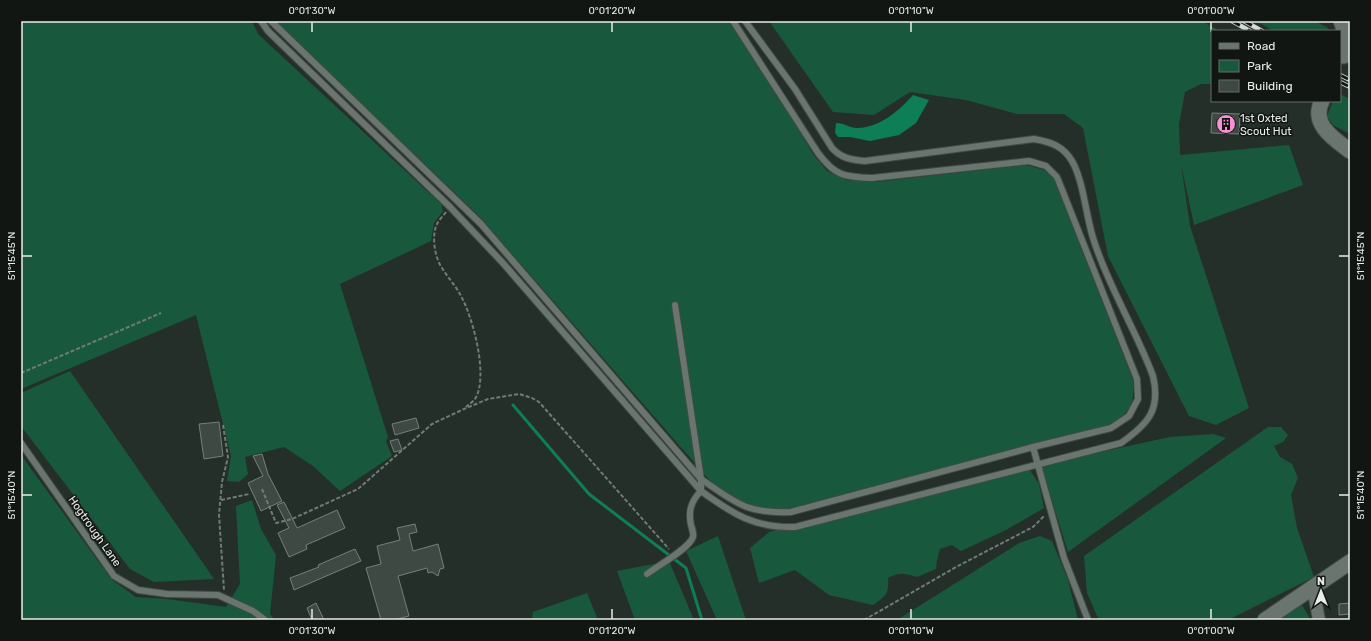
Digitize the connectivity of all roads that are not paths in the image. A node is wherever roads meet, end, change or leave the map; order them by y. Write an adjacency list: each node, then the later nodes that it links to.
1 (261, 21): 14 (lane)
2 (271, 21): 13 (lane)
3 (733, 21): 11 (lane)
4 (746, 21): 12 (lane)
5 (1343, 21): 6 (street)
6 (1344, 56)
7 (1322, 102): 8 (street)
8 (1350, 151)
9 (675, 305): 13 (lane)
10 (21, 443): 18 (lane, Hogtrough Lane)
11 (1033, 447): 12 (lane); 13 (lane)
12 (1038, 465): 14 (lane); 19 (lane)
13 (701, 479): 14 (lane)
14 (701, 491): 16 (lane)
15 (1350, 562): 17 (street)
16 (647, 574)
17 (1313, 587): 20 (street); 21 (street)
18 (265, 620)
19 (1088, 620)
20 (1265, 620)
21 (1319, 620)

